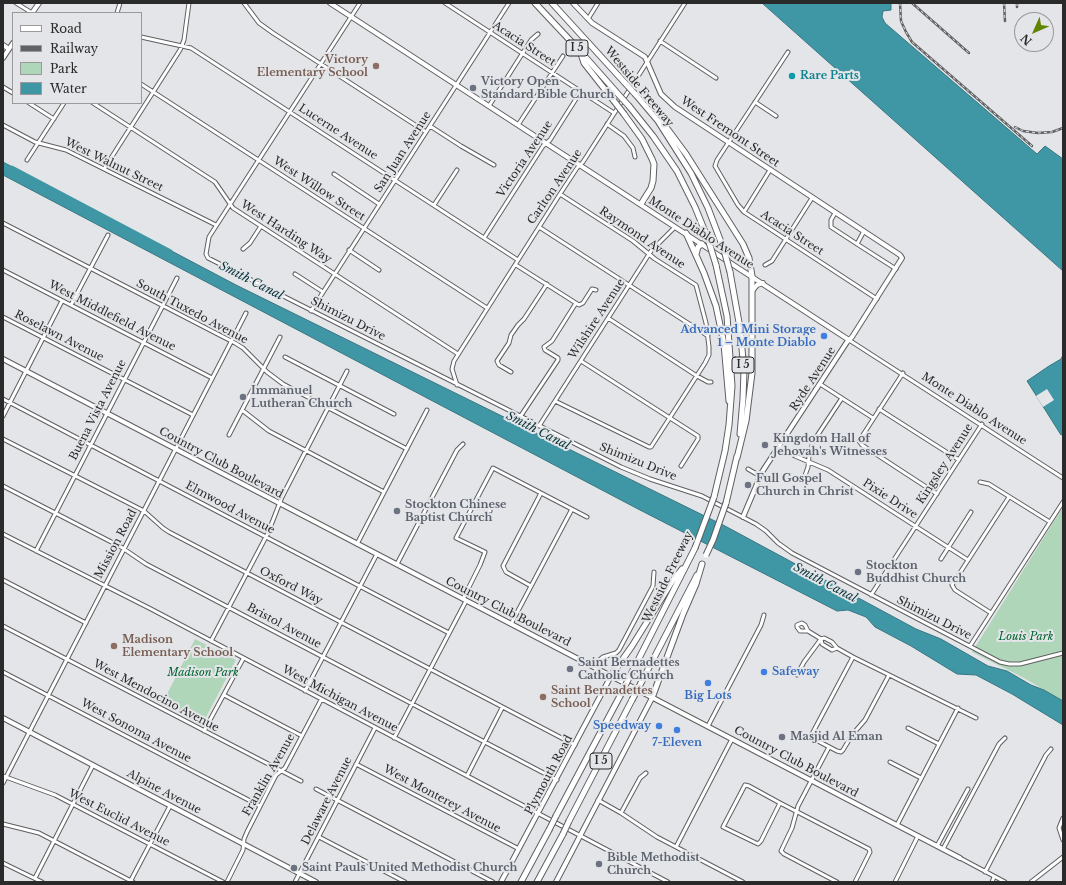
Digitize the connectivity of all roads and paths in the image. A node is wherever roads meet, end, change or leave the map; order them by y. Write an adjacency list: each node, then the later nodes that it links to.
1 (16, 3): 14 (street)
2 (39, 3): 15 (street)
3 (190, 3): 23 (street)
4 (244, 3): 31 (street)
5 (330, 3): 16 (street, Monte Diablo Avenue)
6 (360, 3): 16 (street)
7 (445, 3): 18 (street, Acacia Street)
8 (509, 3): 18 (street, San Juan Avenue)
9 (535, 3): 25 (highway, Westside Freeway / I 5)
10 (552, 3): 49 (highway, Westside Freeway / I 5, bridge)
11 (573, 3): 17 (street, West Fremont Street)
12 (598, 3): 17 (street)
13 (685, 3): 21 (street, Carlton Avenue)
14 (30, 12)
15 (33, 12)
16 (351, 17): 31 (street); 35 (street, Monte Diablo Avenue)
17 (588, 19): 30 (street, West Fremont Street)
18 (490, 32): 27 (street, Acacia Street); 35 (street, San Juan Avenue)
19 (538, 34): 27 (street)
20 (142, 37): 23 (street, Lucerne Avenue)
21 (660, 41): 30 (street, Carlton Avenue); 33 (street)
22 (3, 45): 24 (street)
23 (182, 46): 39 (street); 45 (street, Lucerne Avenue)
24 (11, 50): 29 (street)
25 (580, 51): 73 (highway, bridge); 156 (highway, Westside Freeway / I 5, bridge)
26 (788, 52): 40 (street)
27 (523, 53): 32 (street, Acacia Street); 44 (street)
28 (563, 56): 32 (street)
29 (3, 58)
30 (647, 61): 46 (street, Carlton Avenue); 58 (street, West Fremont Street)
31 (320, 64): 45 (street); 55 (street)
32 (552, 72): 37 (street, Acacia Street); 52 (street)
33 (716, 78)
34 (142, 85): 39 (street, West Willow Street)
35 (457, 85): 44 (street, Monte Diablo Avenue); 53 (street, San Juan Avenue)
36 (3, 87): 38 (street)
37 (582, 91): 46 (street, Acacia Street); 57 (street, Victoria Avenue)
38 (12, 92)
39 (154, 93): 54 (street); 61 (street, West Willow Street)
40 (755, 102): 47 (street); 58 (street)
41 (31, 104): 48 (street)
42 (63, 104): 48 (street)
43 (95, 104): 54 (street, West Harding Way)
44 (489, 106): 52 (street, Monte Diablo Avenue)
45 (290, 112): 61 (street); 68 (street, Lucerne Avenue)
46 (614, 113): 50 (street, Carlton Avenue)
47 (776, 116)
48 (54, 119): 56 (street)
49 (658, 121): 104 (highway); 170 (highway, Westside Freeway / I 5, bridge)
50 (607, 124): 59 (street); 63 (street, Carlton Avenue)
51 (3, 125): 56 (street, West Walnut Street)
52 (518, 125): 57 (street, Monte Diablo Avenue)
53 (430, 126): 55 (street, San Juan Avenue); 62 (street)
54 (131, 128): 64 (street); 71 (street, West Harding Way)
55 (426, 132): 68 (street, San Juan Avenue)
56 (38, 143): 60 (street); 64 (street, West Walnut Street)
57 (547, 143): 63 (street, Monte Diablo Avenue); 86 (street, Victoria Avenue)
58 (728, 143): 66 (street, West Fremont Street); 75 (street, Acacia Street)
59 (635, 157)
60 (27, 160)
61 (258, 160): 71 (street); 82 (street, West Willow Street)
62 (494, 165)
63 (580, 165): 69 (street, Carlton Avenue); 73 (street, Monte Diablo Avenue)
64 (104, 169): 78 (street, West Walnut Street)
65 (457, 170): 74 (street)
66 (770, 170): 70 (street, West Fremont Street); 75 (street)
67 (334, 174): 72 (street)
68 (395, 180): 72 (street, San Juan Avenue); 74 (street, Lucerne Avenue)
69 (560, 194): 80 (street, Carlton Avenue); 92 (street, Raymond Avenue)
70 (812, 198): 76 (street, West Fremont Street); 87 (street)
71 (230, 204): 78 (street); 79 (street, West Harding Way)
72 (379, 204): 82 (street, San Juan Avenue)
73 (641, 204): 81 (street, Monte Diablo Avenue)
74 (434, 206): 86 (street, Lucerne Avenue)
75 (744, 212): 87 (street, Acacia Street)
76 (835, 212): 83 (street, West Fremont Street); 89 (street)
77 (3, 223): 98 (street, South Tuxedo Avenue)
78 (216, 225): 118 (street, Shimizu Drive)
79 (261, 226): 90 (street); 103 (street, West Harding Way)
80 (538, 227): 95 (street, Carlton Avenue); 108 (street)
81 (675, 227): 84 (street, Monte Diablo Avenue); 92 (street, Wilshire Avenue)
82 (364, 228): 91 (street, San Juan Avenue); 117 (street, West Willow Street)
83 (864, 231): 89 (street); 94 (street, West Fremont Street)
84 (686, 233): 88 (street, Monte Diablo Avenue); 93 (highway)
85 (108, 235): 98 (street)
86 (484, 238): 95 (street, Lucerne Avenue)
87 (785, 240): 97 (street); 112 (street, Acacia Street)
88 (702, 244): 93 (highway); 104 (street, Monte Diablo Avenue)
89 (857, 244): 99 (street)
90 (243, 249)
91 (350, 250): 101 (street); 103 (street, San Juan Avenue)
92 (649, 254): 108 (street, Wilshire Avenue); 122 (street, Raymond Avenue)
93 (696, 254): 156 (highway)
94 (900, 255): 99 (street, Ryde Avenue)
95 (518, 260): 96 (street, Carlton Avenue)
96 (516, 265): 107 (street); 117 (street, Carlton Avenue)
97 (765, 265)
98 (90, 269): 115 (street); 116 (street, South Tuxedo Avenue)
99 (896, 269): 112 (street, Ryde Avenue)
100 (3, 270): 113 (street, West Middlefield Avenue)
101 (379, 270)
102 (295, 274): 111 (street)
103 (334, 274): 111 (street, San Juan Avenue); 128 (street, West Harding Way)
104 (752, 276): 106 (street, Monte Diablo Avenue); 110 (highway)
105 (177, 278): 116 (street, Buena Vista Avenue)
106 (763, 283): 110 (street); 125 (street, Monte Diablo Avenue)
107 (546, 284): 114 (street); 135 (street)
108 (630, 285): 121 (street, Wilshire Avenue); 122 (street)
109 (596, 290): 114 (street)
110 (752, 291): 170 (highway)
111 (323, 292): 118 (street, San Juan Avenue)
112 (877, 299): 125 (street, Ryde Avenue)
113 (62, 301): 115 (street, West Middlefield Avenue); 124 (street)
114 (576, 303): 157 (street)
115 (71, 305): 127 (street, West Middlefield Avenue)
116 (162, 305): 126 (street, South Tuxedo Avenue); 127 (street, Buena Vista Avenue)
117 (487, 308): 128 (street, Carlton Avenue)
118 (311, 310): 142 (street, Shimizu Drive)
119 (246, 313): 126 (street, Mission Road)
120 (3, 317): 124 (street, Roselawn Avenue)
121 (608, 318): 131 (street, Wilshire Avenue); 137 (street)
122 (708, 336): 137 (street, Raymond Avenue)
123 (280, 337): 132 (street)
124 (43, 338): 133 (street); 139 (street, Roselawn Avenue)
125 (849, 340): 136 (street, Monte Diablo Avenue); 141 (street, Ryde Avenue)
126 (231, 341): 132 (street, South Tuxedo Avenue); 138 (street, Mission Road)
127 (143, 343): 138 (street, West Middlefield Avenue); 139 (street, Buena Vista Avenue)
128 (458, 354): 142 (street, Carlton Avenue)
129 (285, 357): 143 (street)
130 (3, 359): 133 (street, Country Club Boulevard)
131 (581, 361): 146 (street, Wilshire Avenue); 158 (street)
132 (264, 368): 148 (street, South Tuxedo Avenue); 150 (street)
133 (26, 371): 147 (street); 152 (street, Country Club Boulevard)
134 (348, 371): 143 (street)
135 (512, 372)
136 (902, 373): 149 (street); 160 (street, Monte Diablo Avenue)
137 (697, 376): 140 (street); 158 (street, Raymond Avenue)
138 (212, 378): 154 (street, Mission Road)
139 (124, 380): 152 (street, Buena Vista Avenue); 154 (street, Roselawn Avenue)
140 (711, 382)
141 (820, 384): 144 (street); 166 (street, Ryde Avenue)
142 (457, 385): 157 (street, Shimizu Drive)
143 (340, 386): 148 (street); 153 (street)
144 (842, 398): 159 (street); 172 (street)
145 (3, 399): 147 (street, Elmwood Avenue)
146 (555, 401): 158 (street, Raymond Avenue); 161 (street, Wilshire Avenue)
147 (10, 403): 155 (street); 164 (street, Elmwood Avenue)
148 (328, 408): 168 (street, South Tuxedo Avenue); 169 (street)
149 (879, 409): 159 (street); 171 (street)
150 (242, 410): 162 (street); 169 (street)
151 (427, 410): 168 (street)
152 (106, 413): 164 (street, Buena Vista Avenue); 167 (street, Country Club Boulevard)
153 (394, 414)
154 (192, 415): 167 (street, Mission Road)
155 (3, 416)
156 (730, 416): 207 (highway, Westside Freeway / I 5, bridge)
157 (520, 417): 161 (street, Shimizu Drive)
158 (670, 418): 173 (street)
159 (873, 418): 184 (street)
160 (982, 424): 171 (street, Kingsley Avenue); 177 (street, Monte Diablo Avenue)
161 (539, 426): 195 (street, Shimizu Drive)
162 (229, 435)
163 (3, 439): 175 (street, Oxford Way)
164 (91, 444): 175 (street, Buena Vista Avenue); 178 (street, Elmwood Avenue)
165 (463, 444): 208 (street)
166 (780, 447): 172 (street, Pixie Drive); 176 (street, Ryde Avenue)
167 (176, 449): 178 (street, Mission Road); 187 (street, Country Club Boulevard)
168 (407, 449): 182 (street)
169 (306, 451): 182 (street); 187 (street)
170 (737, 458): 209 (highway, Westside Freeway / I 5, bridge)
171 (959, 460): 184 (street, Kingsley Avenue)
172 (809, 462): 179 (street); 197 (street, Pixie Drive)
173 (681, 466)
174 (748, 469): 176 (street)
175 (75, 475): 190 (street, Oxford Way); 193 (street, Buena Vista Avenue)
176 (760, 476): 195 (street, Ryde Avenue)
177 (1063, 478)
178 (160, 480): 190 (street, Mission Road); 199 (street, Elmwood Avenue)
179 (803, 481)
180 (980, 482): 185 (street)
181 (3, 486): 193 (street, Bristol Avenue)
182 (384, 492): 200 (street)
183 (541, 493): 188 (street); 189 (street); 215 (street)
184 (937, 494): 197 (street, Kingsley Avenue)
185 (1009, 497): 196 (street); 206 (street)
186 (1063, 502): 196 (street)
187 (279, 503): 199 (street); 200 (street, Country Club Boulevard)
188 (475, 503): 191 (street); 217 (street)
189 (572, 509): 194 (street); 215 (street)
190 (144, 511): 201 (street, Mission Road); 211 (street, Oxford Way)
191 (490, 511)
192 (971, 512): 202 (street)
193 (55, 513): 201 (street, Bristol Avenue); 203 (street, Buena Vista Avenue)
194 (587, 517)
195 (743, 517): 216 (street, Shimizu Drive)
196 (1050, 522): 219 (street)
197 (916, 527): 202 (street, Pixie Drive); 216 (street, Kingsley Avenue)
198 (3, 534): 203 (street, West Michigan Avenue)
199 (266, 537): 211 (street); 214 (street, Elmwood Avenue)
200 (357, 544): 204 (street, Country Club Boulevard)
201 (124, 548): 213 (street, Mission Road); 218 (street, Bristol Avenue)
202 (948, 548): 205 (street); 206 (street, Pixie Drive)
203 (36, 551): 213 (street, West Michigan Avenue)
204 (377, 554): 208 (street, Country Club Boulevard); 214 (street)
205 (941, 559)
206 (968, 560): 219 (street)
207 (688, 562): 245 (highway); 323 (highway, Westside Freeway / I 5, bridge)
208 (396, 564): 217 (street, Country Club Boulevard)
209 (702, 564): 249 (highway); 324 (highway, Westside Freeway / I 5, bridge)
210 (654, 572): 238 (street)
211 (247, 573): 218 (street); 221 (street, Oxford Way)
212 (3, 580): 222 (street)
213 (105, 586): 222 (street, Mission Road); 228 (street, West Michigan Avenue)
214 (360, 586): 221 (street); 226 (street, Elmwood Avenue)
215 (531, 586): 223 (street)
216 (871, 595): 231 (street, Shimizu Drive)
217 (464, 600): 223 (street, Country Club Boulevard); 226 (street)
218 (229, 607): 228 (street); 234 (street, Bristol Avenue)
219 (991, 613): 231 (street)
220 (764, 615): 256 (street)
221 (341, 622): 234 (street); 239 (street, Oxford Way)
222 (86, 623): 236 (street, Mission Road)
223 (511, 624): 238 (street, Country Club Boulevard)
224 (3, 626): 236 (street, West Mendocino Avenue)
225 (808, 631): 227 (street)
226 (449, 632): 239 (street)
227 (821, 639): 229 (street); 230 (street); 240 (street)
228 (211, 641): 237 (street, West Michigan Avenue)
229 (829, 641): 230 (street); 232 (street)
230 (827, 646): 232 (street)
231 (970, 646): 233 (street, Shimizu Drive)
232 (837, 648): 235 (street)
233 (1063, 653)
234 (323, 657): 246 (street); 251 (street, Bristol Avenue)
235 (853, 657): 244 (street); 268 (street)
236 (68, 659): 247 (street, Mission Road); 259 (street, West Mendocino Avenue)
237 (243, 659): 246 (street, West Michigan Avenue); 248 (street)
238 (592, 666): 245 (street, Country Club Boulevard)
239 (430, 668): 251 (street); 252 (street, Oxford Way)
240 (800, 669): 242 (street); 243 (street)
241 (3, 672): 247 (street, West Sonoma Avenue)
242 (805, 672)
243 (797, 675)
244 (889, 675): 253 (street); 268 (street)
245 (611, 676): 249 (street, Country Club Boulevard); 267 (street, Plymouth Road)
246 (305, 691): 250 (street, West Michigan Avenue)
247 (48, 695): 260 (street, Mission Road); 289 (street, West Sonoma Avenue)
248 (224, 695): 259 (street); 261 (street)
249 (652, 698): 256 (street, Country Club Boulevard); 285 (street)
250 (320, 700): 257 (street, West Michigan Avenue); 261 (street, Franklin Avenue)
251 (412, 703): 262 (street); 265 (street, Bristol Avenue)
252 (502, 708): 265 (street); 267 (street, Oxford Way)
253 (958, 708): 255 (street); 266 (street)
254 (3, 718): 260 (street, Alpine Avenue)
255 (976, 718)
256 (708, 726): 264 (street, Country Club Boulevard)
257 (375, 728): 262 (street, West Michigan Avenue); 271 (street, Delaware Avenue)
258 (908, 728): 266 (street)
259 (204, 731): 273 (street, West Mendocino Avenue)
260 (30, 732): 272 (street, Alpine Avenue); 276 (street, Mission Road)
261 (302, 736): 273 (street, Franklin Avenue)
262 (394, 738): 275 (street, West Michigan Avenue)
263 (1005, 738): 306 (street)
264 (732, 739): 280 (street, Country Club Boulevard); 304 (street)
265 (485, 742): 275 (street); 278 (street, Bristol Avenue)
266 (939, 744): 277 (street)
267 (575, 745): 278 (street, Plymouth Road)
268 (829, 747): 280 (street)
269 (1051, 749): 310 (street)
270 (890, 762): 277 (street)
271 (356, 764): 284 (street, Delaware Avenue); 305 (street, West Monterey Avenue)
272 (93, 765): 287 (street); 288 (street, Alpine Avenue)
273 (281, 771): 279 (street, West Mendocino Avenue); 289 (street, Franklin Avenue)
274 (646, 773): 291 (street)
275 (467, 776): 292 (street, West Michigan Avenue)
276 (4, 777): 281 (street, Mission Road); 287 (street, West Euclid Avenue)
277 (921, 778): 295 (street)
278 (557, 780): 292 (street, Plymouth Road)
279 (301, 781)
280 (811, 781): 290 (street); 295 (street, Country Club Boulevard)
281 (3, 783)
282 (316, 789): 284 (street)
283 (968, 789): 303 (street)
284 (338, 800): 298 (street, Delaware Avenue); 321 (street)
285 (598, 800): 291 (street); 296 (street)
286 (780, 803): 286 (street); 290 (street)
287 (73, 804): 300 (street); 301 (street, West Euclid Avenue)
288 (170, 806): 301 (street); 302 (street, Alpine Avenue)
289 (260, 806): 302 (street, Franklin Avenue)
290 (796, 811): 328 (street); 329 (street)
291 (621, 813): 304 (street)
292 (539, 814): 296 (street, West Michigan Avenue); 305 (street, Plymouth Road)
293 (1063, 818): 299 (street)
294 (3, 824): 300 (street)
295 (897, 825): 297 (street, Country Club Boulevard)
296 (580, 836): 325 (street); 326 (street, West Michigan Avenue)
297 (918, 836): 303 (street, Country Club Boulevard); 330 (street)
298 (319, 837): 311 (street, Delaware Avenue); 320 (street)
299 (1063, 840)
300 (54, 841): 313 (street); 315 (street)
301 (150, 844): 315 (street); 316 (street, West Euclid Avenue)
302 (245, 844): 311 (street, Alpine Avenue); 317 (street, Franklin Avenue)
303 (937, 846): 306 (street, Country Club Boulevard)
304 (676, 847): 327 (street)
305 (519, 849): 322 (street, Plymouth Road)
306 (943, 849): 308 (street, Country Club Boulevard)
307 (1063, 857): 333 (street)
308 (960, 858): 310 (street, Country Club Boulevard)
309 (3, 863): 313 (street)
310 (985, 872): 312 (street, Country Club Boulevard)
311 (300, 873): 318 (street, Delaware Avenue); 319 (street, Alpine Avenue)
312 (994, 877): 331 (street); 332 (street, Country Club Boulevard)
313 (35, 878): 314 (street)
314 (42, 882)
315 (131, 882)
316 (224, 882)
317 (227, 882)
318 (295, 882)
319 (316, 882)
320 (405, 882)
321 (493, 882)
322 (502, 882)
323 (522, 882)
324 (537, 882)
325 (556, 882)
326 (668, 882)
327 (743, 882)
328 (838, 882)
329 (855, 882)
330 (895, 882)
331 (992, 882)
332 (1005, 882)
333 (1031, 882)

